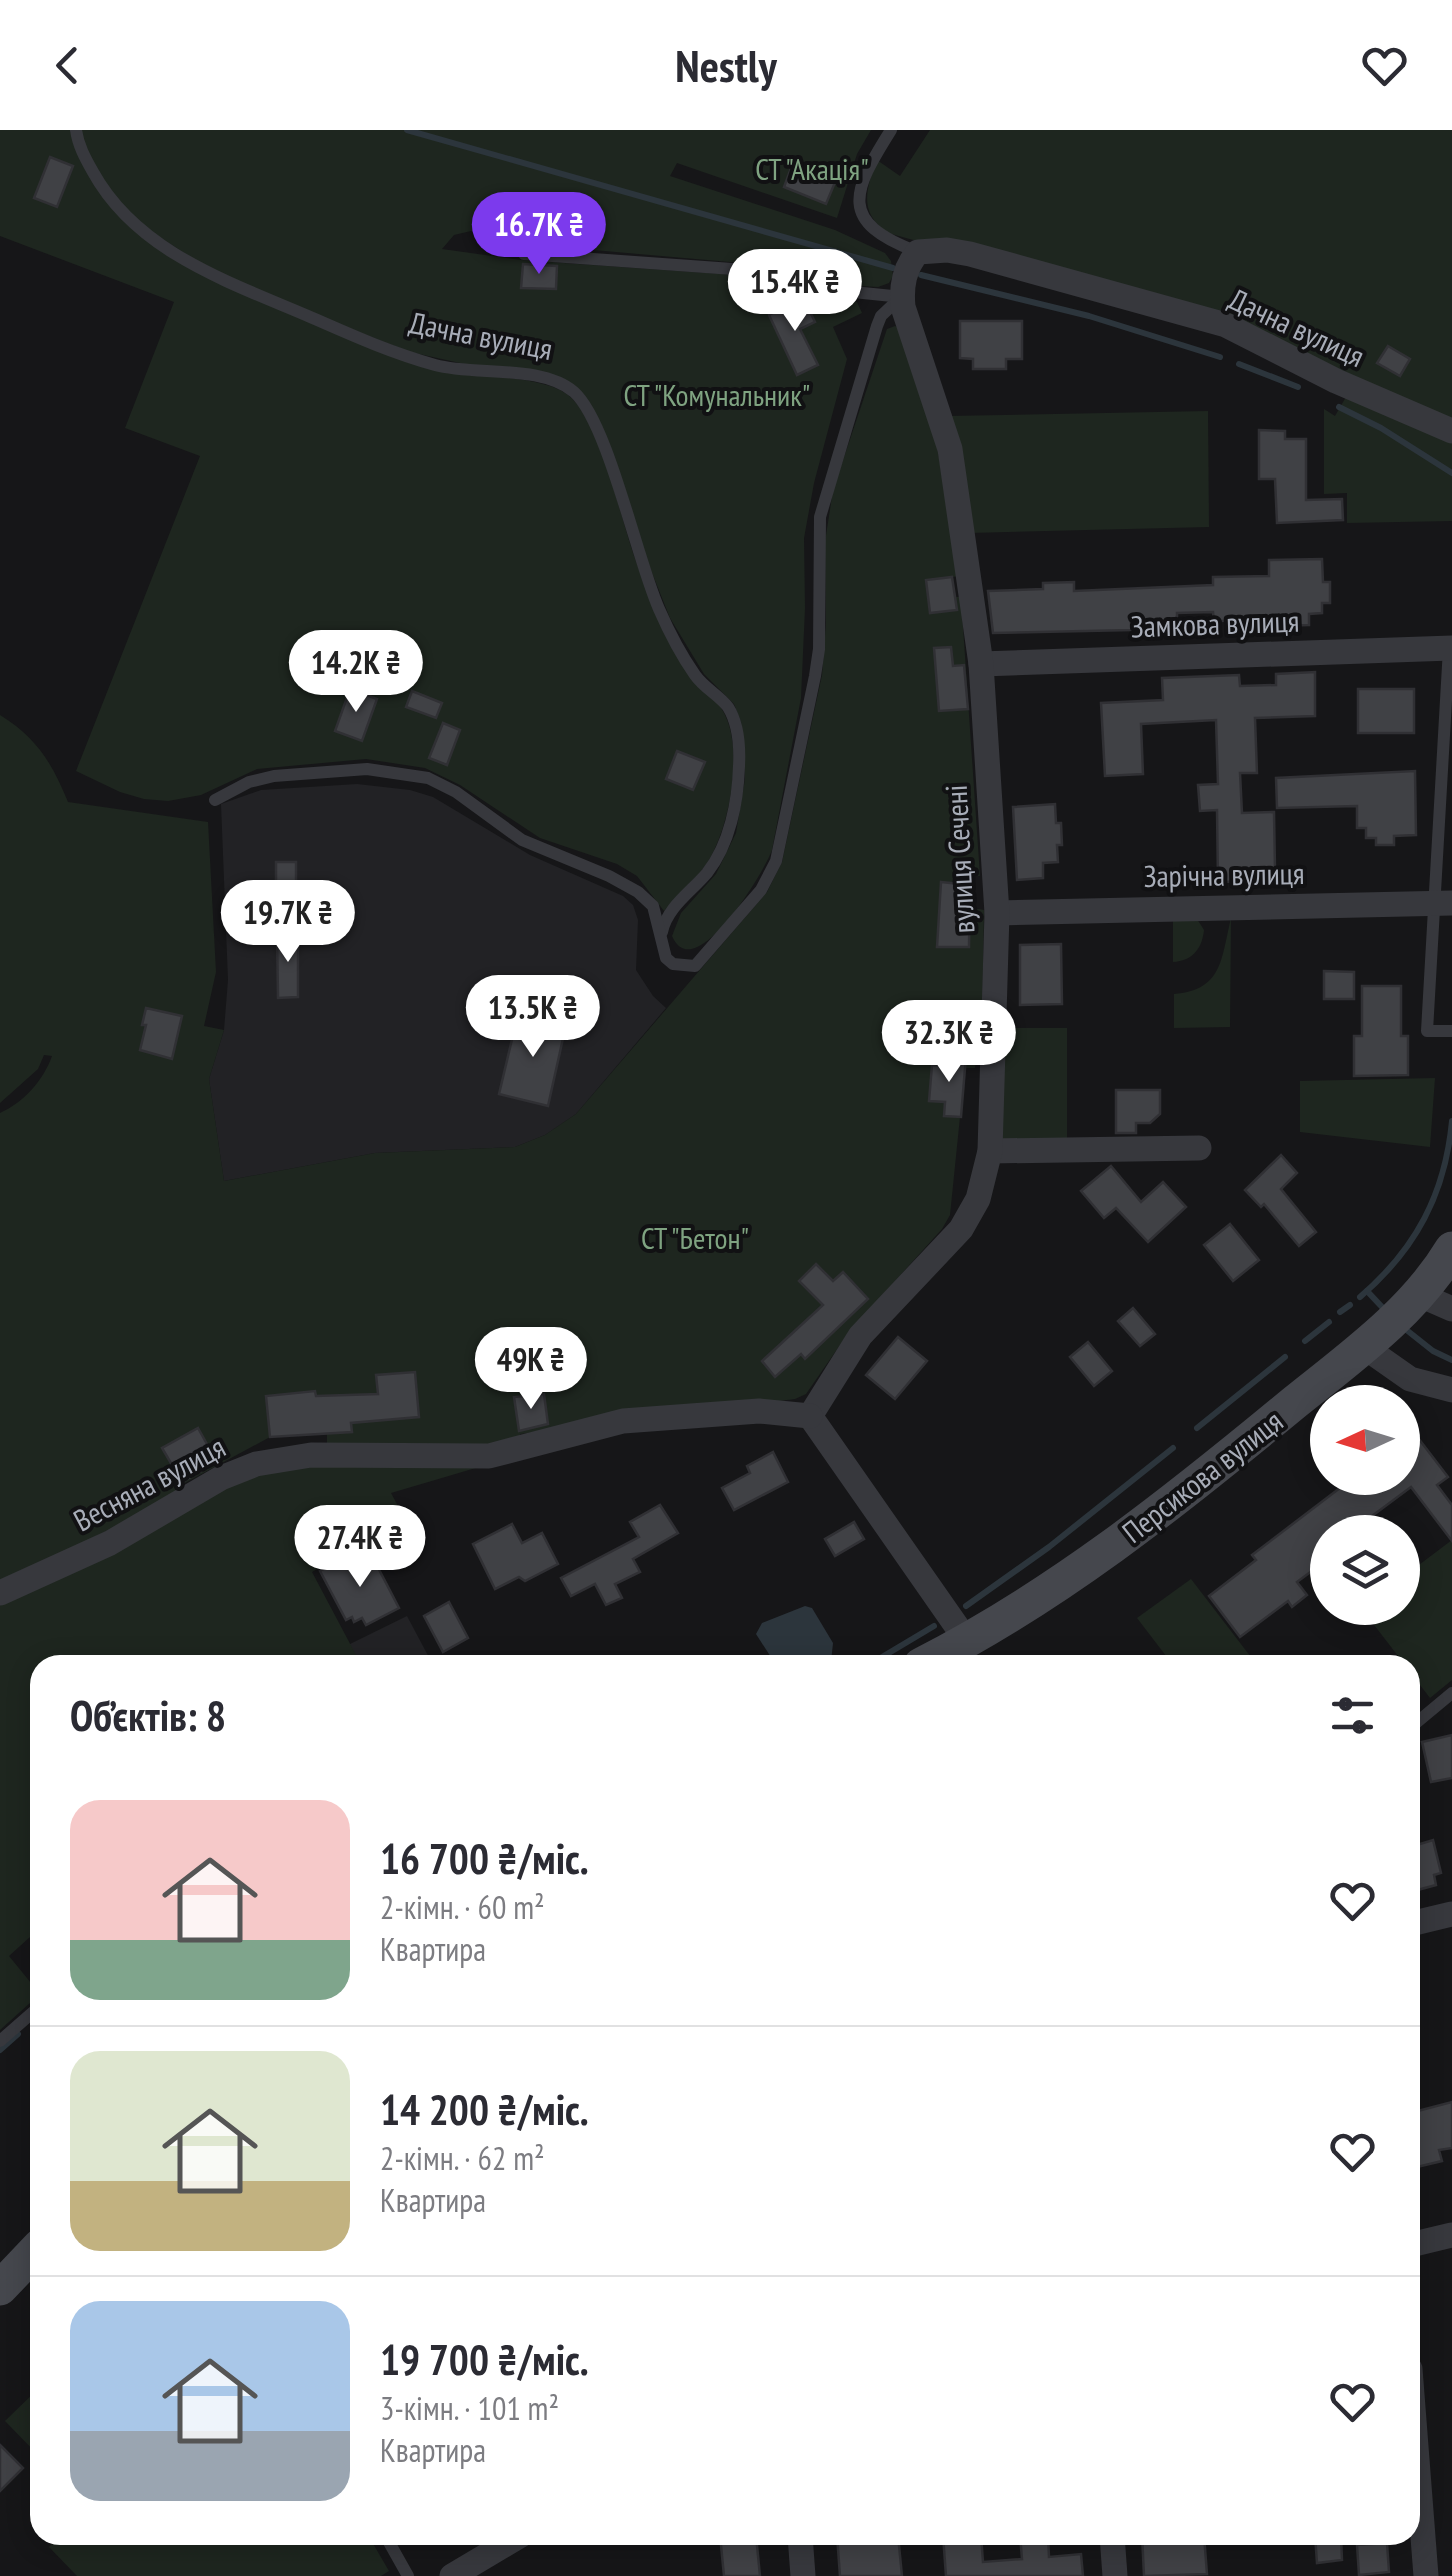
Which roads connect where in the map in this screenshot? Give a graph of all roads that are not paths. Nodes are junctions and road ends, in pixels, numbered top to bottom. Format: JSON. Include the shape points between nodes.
{"nodes":[{"id":1,"x":76,"y":130,"type":"edge"},
{"id":2,"x":890,"y":130,"type":"edge"},
{"id":3,"x":918,"y":252,"type":"junction"},
{"id":4,"x":524,"y":254,"type":"dead end"},
{"id":5,"x":902,"y":296,"type":"junction"},
{"id":6,"x":1452,"y":431,"type":"edge"},
{"id":7,"x":1450,"y":648,"type":"edge"},
{"id":8,"x":981,"y":664,"type":"junction"},
{"id":9,"x":216,"y":800,"type":"dead end"},
{"id":10,"x":1443,"y":904,"type":"edge"},
{"id":11,"x":997,"y":913,"type":"junction"},
{"id":12,"x":662,"y":949,"type":"junction"},
{"id":13,"x":1452,"y":1031,"type":"edge"},
{"id":14,"x":1200,"y":1148,"type":"dead end"},
{"id":15,"x":990,"y":1151,"type":"junction"},
{"id":16,"x":1452,"y":1249,"type":"edge"},
{"id":17,"x":1420,"y":1295,"type":"junction"},
{"id":18,"x":1452,"y":1309,"type":"edge"},
{"id":19,"x":1363,"y":1346,"type":"junction"},
{"id":20,"x":1452,"y":1390,"type":"edge"},
{"id":21,"x":810,"y":1416,"type":"junction"},
{"id":22,"x":0,"y":1593,"type":"edge"},
{"id":23,"x":968,"y":1642,"type":"junction"},
{"id":24,"x":941,"y":1655,"type":"edge"},
{"id":25,"x":1452,"y":1693,"type":"edge"},
{"id":26,"x":1420,"y":1720,"type":"edge"},
{"id":27,"x":1452,"y":1914,"type":"edge"},
{"id":28,"x":1420,"y":1922,"type":"edge"},
{"id":29,"x":30,"y":2015,"type":"edge"},
{"id":30,"x":0,"y":2041,"type":"edge"},
{"id":31,"x":1452,"y":2234,"type":"edge"},
{"id":32,"x":1420,"y":2242,"type":"edge"},
{"id":33,"x":30,"y":2256,"type":"edge"},
{"id":34,"x":0,"y":2288,"type":"edge"},
{"id":35,"x":1420,"y":2498,"type":"edge"},
{"id":36,"x":391,"y":2545,"type":"edge"},
{"id":37,"x":505,"y":2545,"type":"edge"},
{"id":38,"x":801,"y":2545,"type":"edge"},
{"id":39,"x":1113,"y":2545,"type":"edge"},
{"id":40,"x":459,"y":2574,"type":"edge"},
{"id":41,"x":408,"y":2576,"type":"edge"},
{"id":42,"x":803,"y":2576,"type":"edge"},
{"id":43,"x":1115,"y":2576,"type":"edge"},
{"id":44,"x":1426,"y":2576,"type":"edge"}],
"edges":[{"from":1,"to":12,"type":"lane","name":"Дачна вулиця","via":[[116,205],[209,274],[387,349],[461,370],[540,377],[560,383],[583,403],[658,608],[697,678],[727,706],[738,740],[728,832],[709,871],[670,912]]},
{"from":2,"to":3,"type":"lane","name":"Дачна вулиця","via":[[861,184],[860,206],[884,240]]},
{"from":3,"to":5,"type":"street"},
{"from":3,"to":6,"type":"street","name":"Дачна вулиця","via":[[970,254],[1226,325]]},
{"from":4,"to":5,"type":"lane","via":[[773,272],[834,290]]},
{"from":5,"to":8,"type":"street","name":"вулиця Сечені","via":[[950,449]]},
{"from":5,"to":12,"type":"lane","via":[[877,326],[820,518],[816,676],[776,861],[761,890],[695,966],[672,964]]},
{"from":7,"to":8,"type":"street","name":"Замкова вулиця"},
{"from":7,"to":10,"type":"lane"},
{"from":8,"to":11,"type":"street","name":"вулиця Сечені"},
{"from":9,"to":12,"type":"lane","via":[[274,776],[366,769],[428,778],[536,848],[638,892],[653,906]]},
{"from":10,"to":11,"type":"street","name":"Зарічна вулиця"},
{"from":10,"to":13,"type":"lane","via":[[1427,1031]]},
{"from":11,"to":15,"type":"street","name":"вулиця Сечені"},
{"from":14,"to":15,"type":"street"},
{"from":15,"to":21,"type":"street","name":"вулиця Сечені","via":[[978,1199],[961,1228],[860,1336]]},
{"from":16,"to":17,"type":"main road","name":"Персикова вулиця"},
{"from":17,"to":18,"type":"street"},
{"from":17,"to":19,"type":"main road","name":"Персикова вулиця"},
{"from":19,"to":20,"type":"street","via":[[1410,1379]]},
{"from":19,"to":23,"type":"main road","name":"Персикова вулиця","via":[[1159,1513]]},
{"from":21,"to":22,"type":"street","name":"Весняна вулиця","via":[[759,1411],[623,1421],[465,1458],[280,1458],[221,1478],[110,1542]]},
{"from":21,"to":23,"type":"street"},
{"from":23,"to":24,"type":"main road","name":"Персикова вулиця"},
{"from":25,"to":26,"type":"lane"},
{"from":27,"to":28,"type":"street"},
{"from":29,"to":30,"type":"lane"},
{"from":31,"to":32,"type":"street"},
{"from":33,"to":34,"type":"main road"},
{"from":35,"to":44,"type":"street"},
{"from":36,"to":41,"type":"lane"},
{"from":37,"to":40,"type":"street"},
{"from":38,"to":42,"type":"street"},
{"from":39,"to":43,"type":"street"}]}
